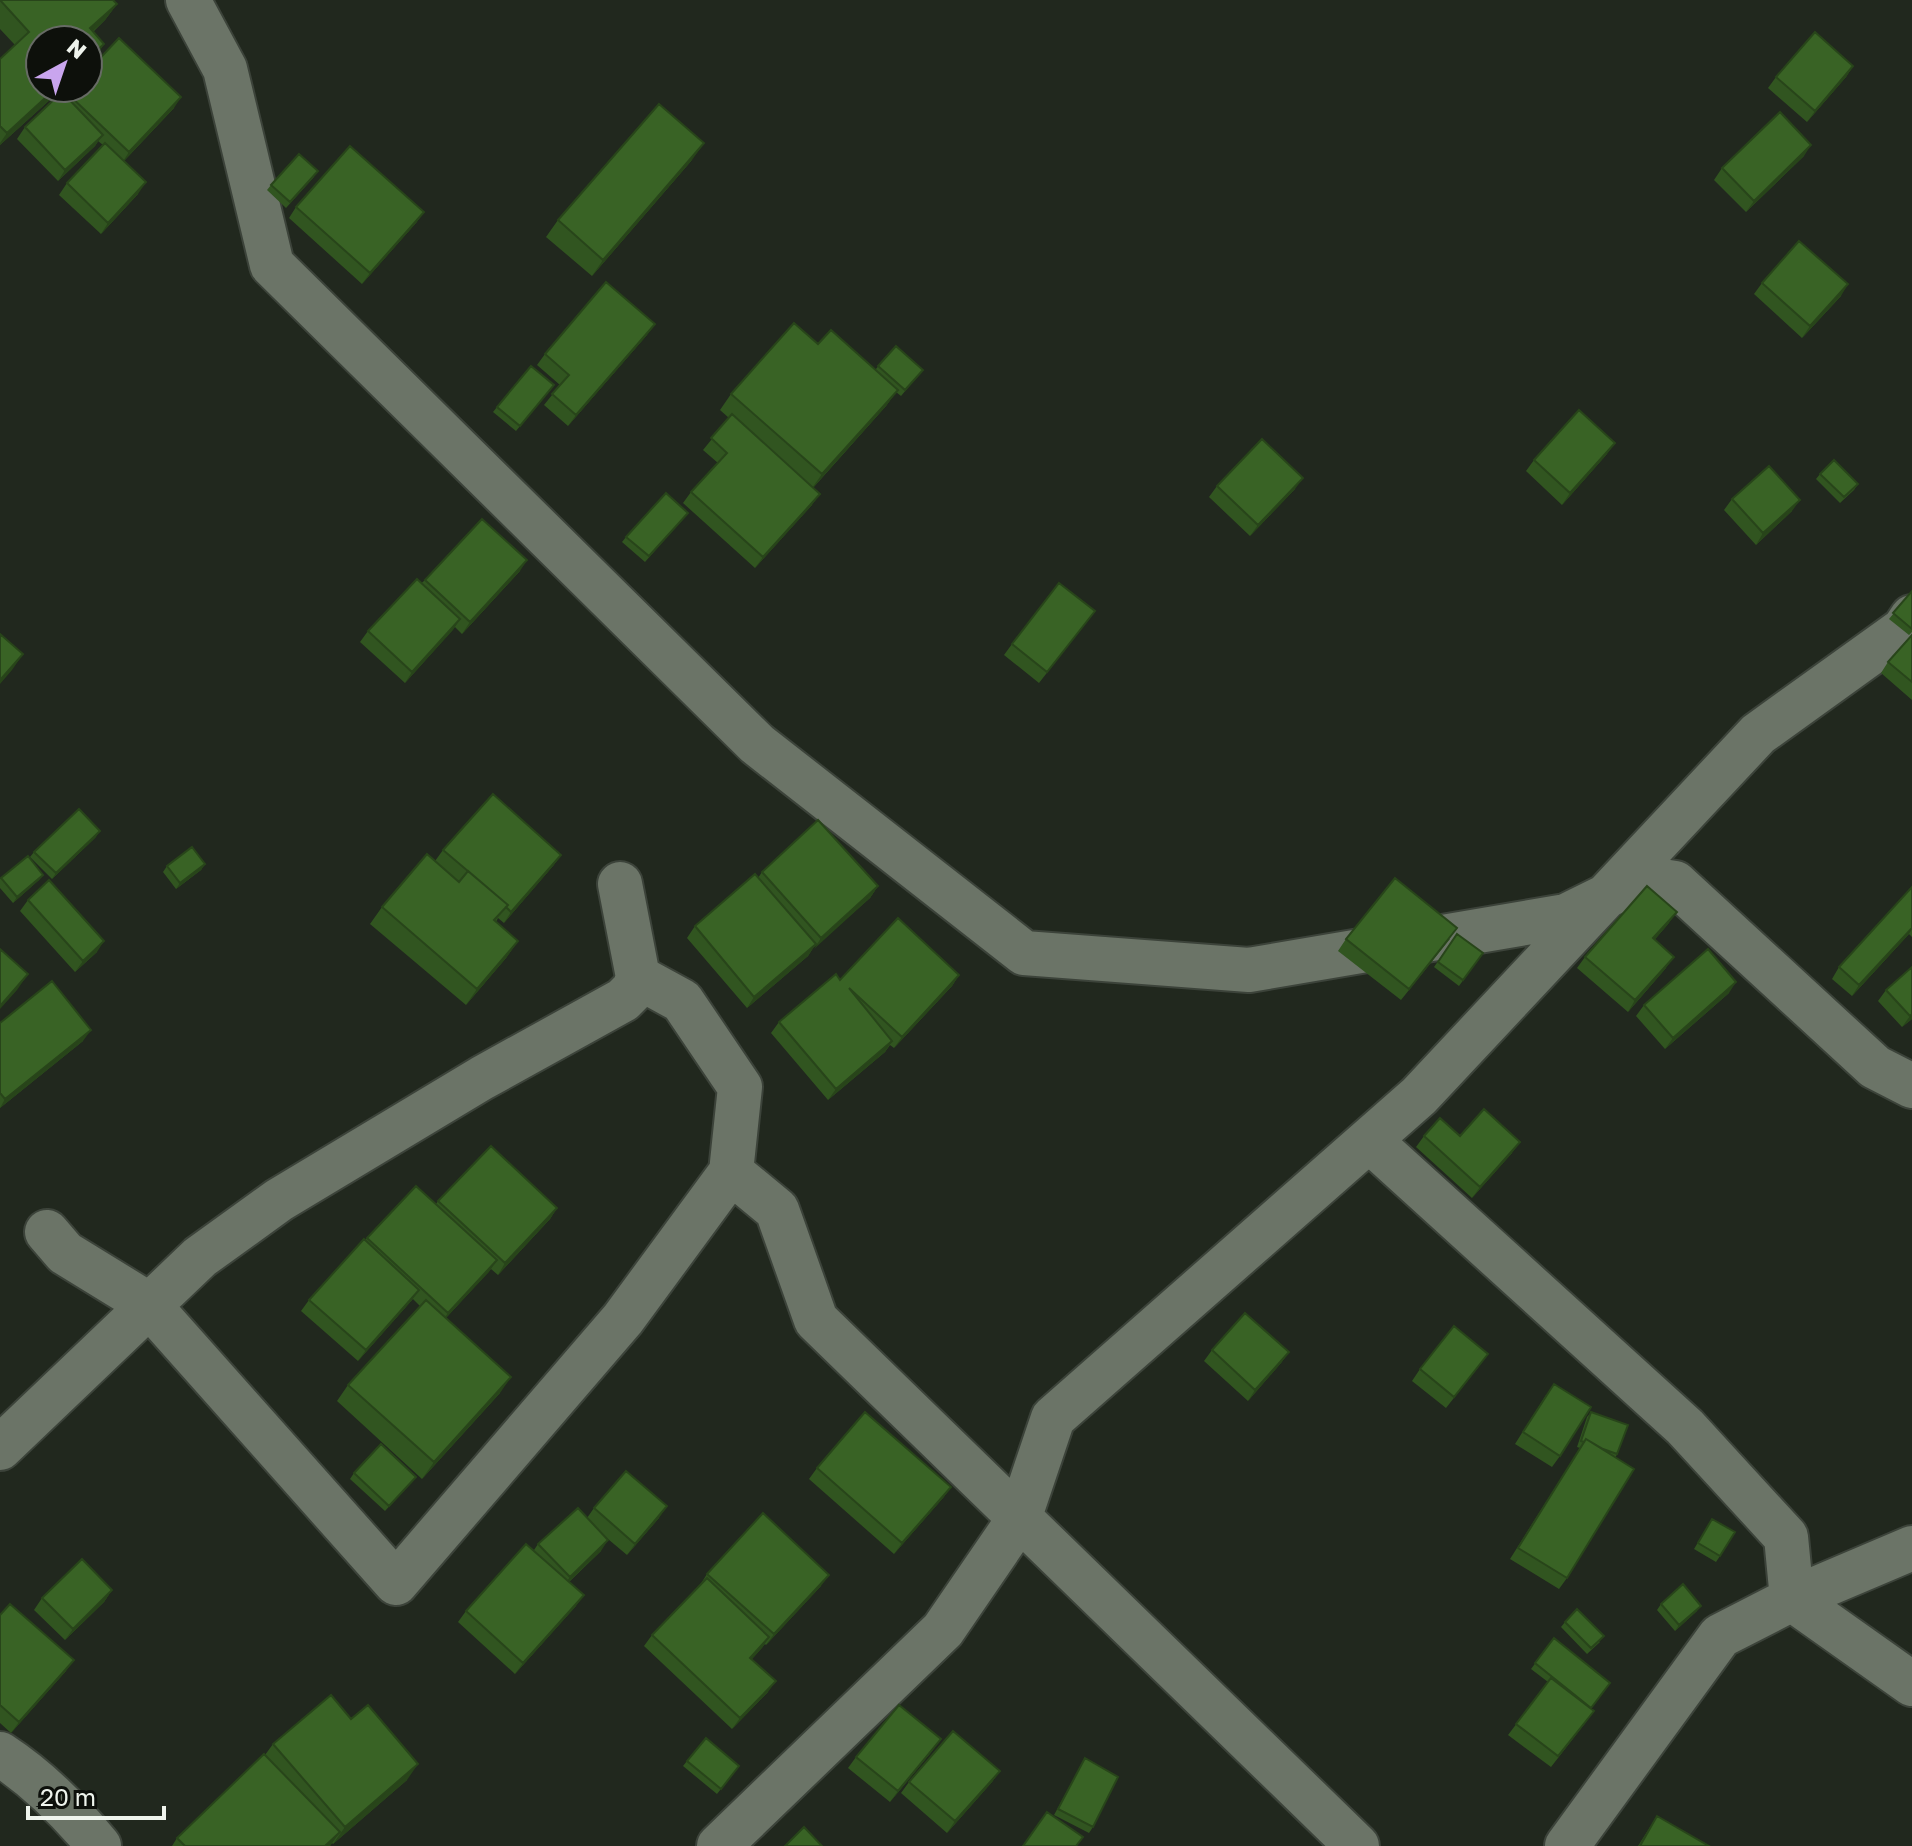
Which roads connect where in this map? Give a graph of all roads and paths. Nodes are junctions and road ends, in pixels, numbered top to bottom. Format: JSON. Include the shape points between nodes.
{"nodes":[{"id":1,"x":188,"y":0,"type":"edge"},
{"id":2,"x":1912,"y":617,"type":"edge"},
{"id":3,"x":620,"y":884,"type":"dead end"},
{"id":4,"x":1606,"y":897,"type":"junction"},
{"id":5,"x":638,"y":977,"type":"junction"},
{"id":6,"x":1912,"y":1086,"type":"edge"},
{"id":7,"x":1369,"y":1140,"type":"junction"},
{"id":8,"x":731,"y":1172,"type":"junction"},
{"id":9,"x":47,"y":1232,"type":"dead end"},
{"id":10,"x":148,"y":1304,"type":"junction"},
{"id":11,"x":0,"y":1448,"type":"edge"},
{"id":12,"x":1019,"y":1519,"type":"junction"},
{"id":13,"x":1912,"y":1548,"type":"edge"},
{"id":14,"x":1792,"y":1599,"type":"junction"},
{"id":15,"x":1912,"y":1684,"type":"edge"},
{"id":16,"x":0,"y":1754,"type":"edge"},
{"id":17,"x":99,"y":1846,"type":"edge"},
{"id":18,"x":719,"y":1846,"type":"edge"},
{"id":19,"x":1357,"y":1846,"type":"edge"},
{"id":20,"x":1567,"y":1846,"type":"edge"}],
"edges":[{"from":1,"to":4,"type":"street","via":[[225,69],[272,265],[757,744],[1024,953],[1249,970],[1566,916]]},
{"from":2,"to":4,"type":"street","via":[[1904,629],[1758,734]]},
{"from":3,"to":5,"type":"street"},
{"from":4,"to":6,"type":"street","via":[[1643,878],[1675,883],[1875,1067]]},
{"from":4,"to":7,"type":"street","via":[[1419,1096]]},
{"from":5,"to":8,"type":"street","via":[[682,1001],[740,1087]]},
{"from":5,"to":10,"type":"street","via":[[623,1000],[279,1200],[200,1257]]},
{"from":7,"to":12,"type":"street","via":[[1053,1418]]},
{"from":7,"to":14,"type":"street","via":[[1685,1427],[1786,1537]]},
{"from":8,"to":10,"type":"street","via":[[623,1319],[396,1583]]},
{"from":8,"to":12,"type":"street","via":[[777,1210],[816,1320]]},
{"from":9,"to":10,"type":"street","via":[[65,1253]]},
{"from":10,"to":11,"type":"street"},
{"from":12,"to":18,"type":"street","via":[[943,1630]]},
{"from":12,"to":19,"type":"street"},
{"from":13,"to":14,"type":"street"},
{"from":14,"to":15,"type":"street"},
{"from":14,"to":20,"type":"street","via":[[1720,1636]]},
{"from":16,"to":17,"type":"street"}]}
